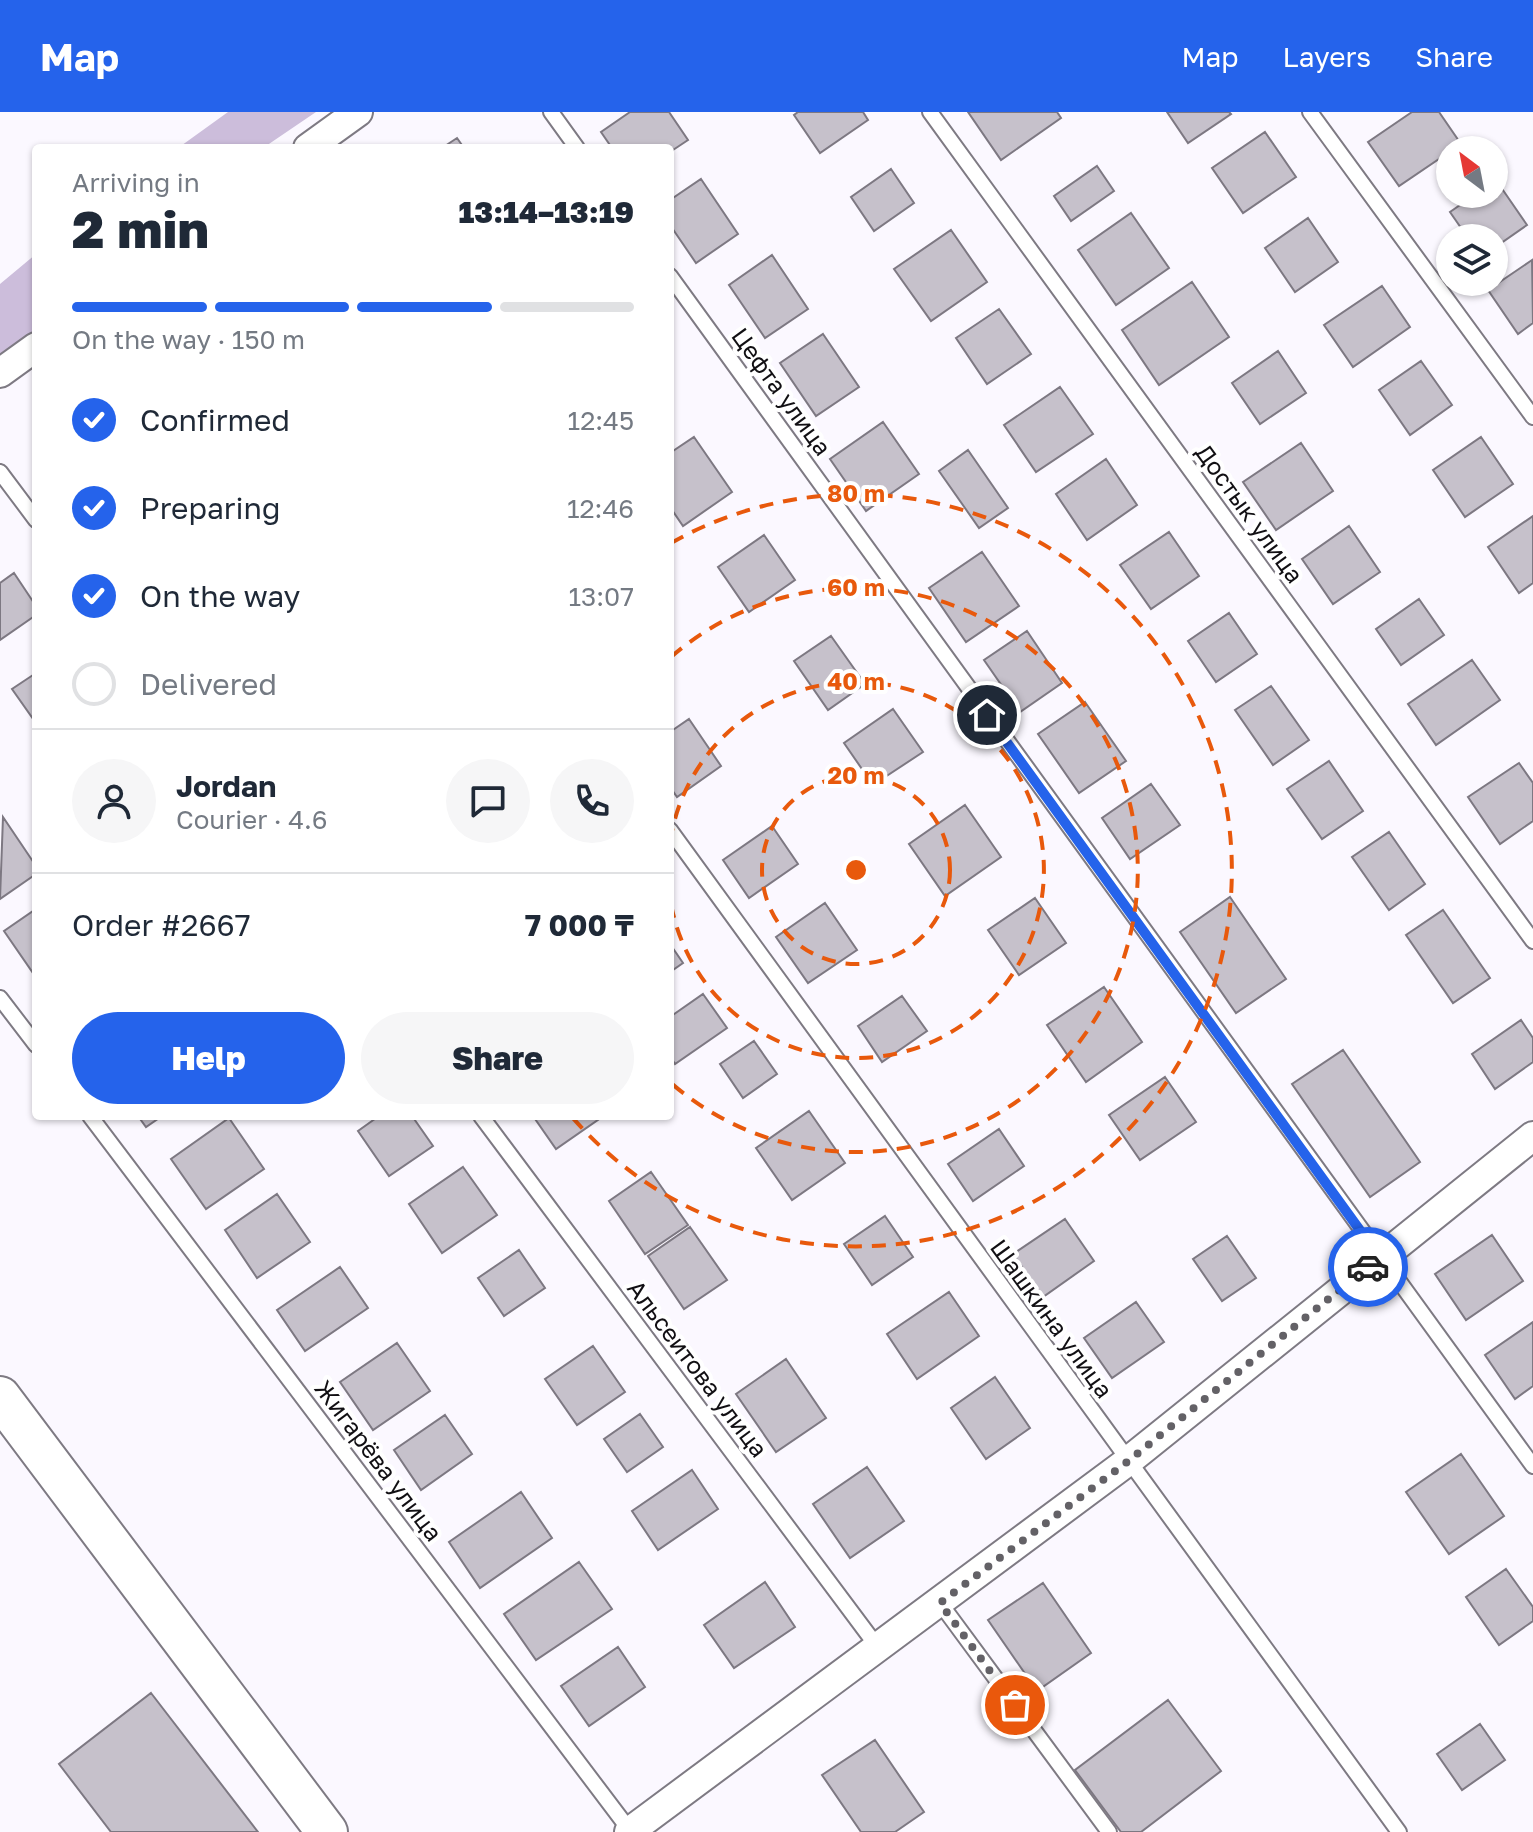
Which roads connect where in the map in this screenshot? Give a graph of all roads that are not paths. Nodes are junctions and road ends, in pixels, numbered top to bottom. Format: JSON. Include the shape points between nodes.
{"nodes":[{"id":1,"x":358,"y":112,"type":"edge"},
{"id":2,"x":551,"y":112,"type":"edge"},
{"id":3,"x":930,"y":112,"type":"edge"},
{"id":4,"x":1310,"y":112,"type":"edge"},
{"id":5,"x":314,"y":144,"type":"edge"},
{"id":6,"x":574,"y":144,"type":"edge"},
{"id":7,"x":674,"y":282,"type":"edge"},
{"id":8,"x":32,"y":350,"type":"edge"},
{"id":9,"x":0,"y":373,"type":"edge"},
{"id":10,"x":1533,"y":417,"type":"edge"},
{"id":11,"x":0,"y":472,"type":"edge"},
{"id":12,"x":32,"y":515,"type":"edge"},
{"id":13,"x":674,"y":836,"type":"edge"},
{"id":14,"x":1533,"y":941,"type":"edge"},
{"id":15,"x":0,"y":998,"type":"edge"},
{"id":16,"x":32,"y":1040,"type":"edge"},
{"id":17,"x":93,"y":1120,"type":"edge"},
{"id":18,"x":484,"y":1120,"type":"edge"},
{"id":19,"x":1533,"y":1136,"type":"edge"},
{"id":20,"x":1380,"y":1258,"type":"junction"},
{"id":21,"x":0,"y":1397,"type":"edge"},
{"id":22,"x":1127,"y":1462,"type":"junction"},
{"id":23,"x":1533,"y":1466,"type":"edge"},
{"id":24,"x":940,"y":1603,"type":"junction"},
{"id":25,"x":879,"y":1649,"type":"junction"},
{"id":26,"x":327,"y":1832,"type":"edge"},
{"id":27,"x":630,"y":1832,"type":"edge"},
{"id":28,"x":1109,"y":1832,"type":"edge"},
{"id":29,"x":1399,"y":1832,"type":"edge"}],
"edges":[{"from":1,"to":5,"type":"street"},
{"from":2,"to":6,"type":"lane"},
{"from":3,"to":14,"type":"lane","name":"Достык улица"},
{"from":4,"to":10,"type":"lane"},
{"from":7,"to":20,"type":"lane","name":"Цефта улица"},
{"from":8,"to":9,"type":"street"},
{"from":11,"to":12,"type":"lane"},
{"from":13,"to":22,"type":"lane","name":"Шашкина улица"},
{"from":15,"to":16,"type":"lane"},
{"from":17,"to":27,"type":"lane","name":"Жигарёва улица"},
{"from":18,"to":25,"type":"lane","name":"Альсеитова улица"},
{"from":19,"to":20,"type":"street"},
{"from":20,"to":22,"type":"street"},
{"from":20,"to":23,"type":"lane","name":"Цефта улица"},
{"from":21,"to":26,"type":"street"},
{"from":22,"to":24,"type":"street"},
{"from":22,"to":29,"type":"lane","name":"Шашкина улица"},
{"from":24,"to":25,"type":"street"},
{"from":24,"to":28,"type":"lane"},
{"from":25,"to":27,"type":"street"}]}
